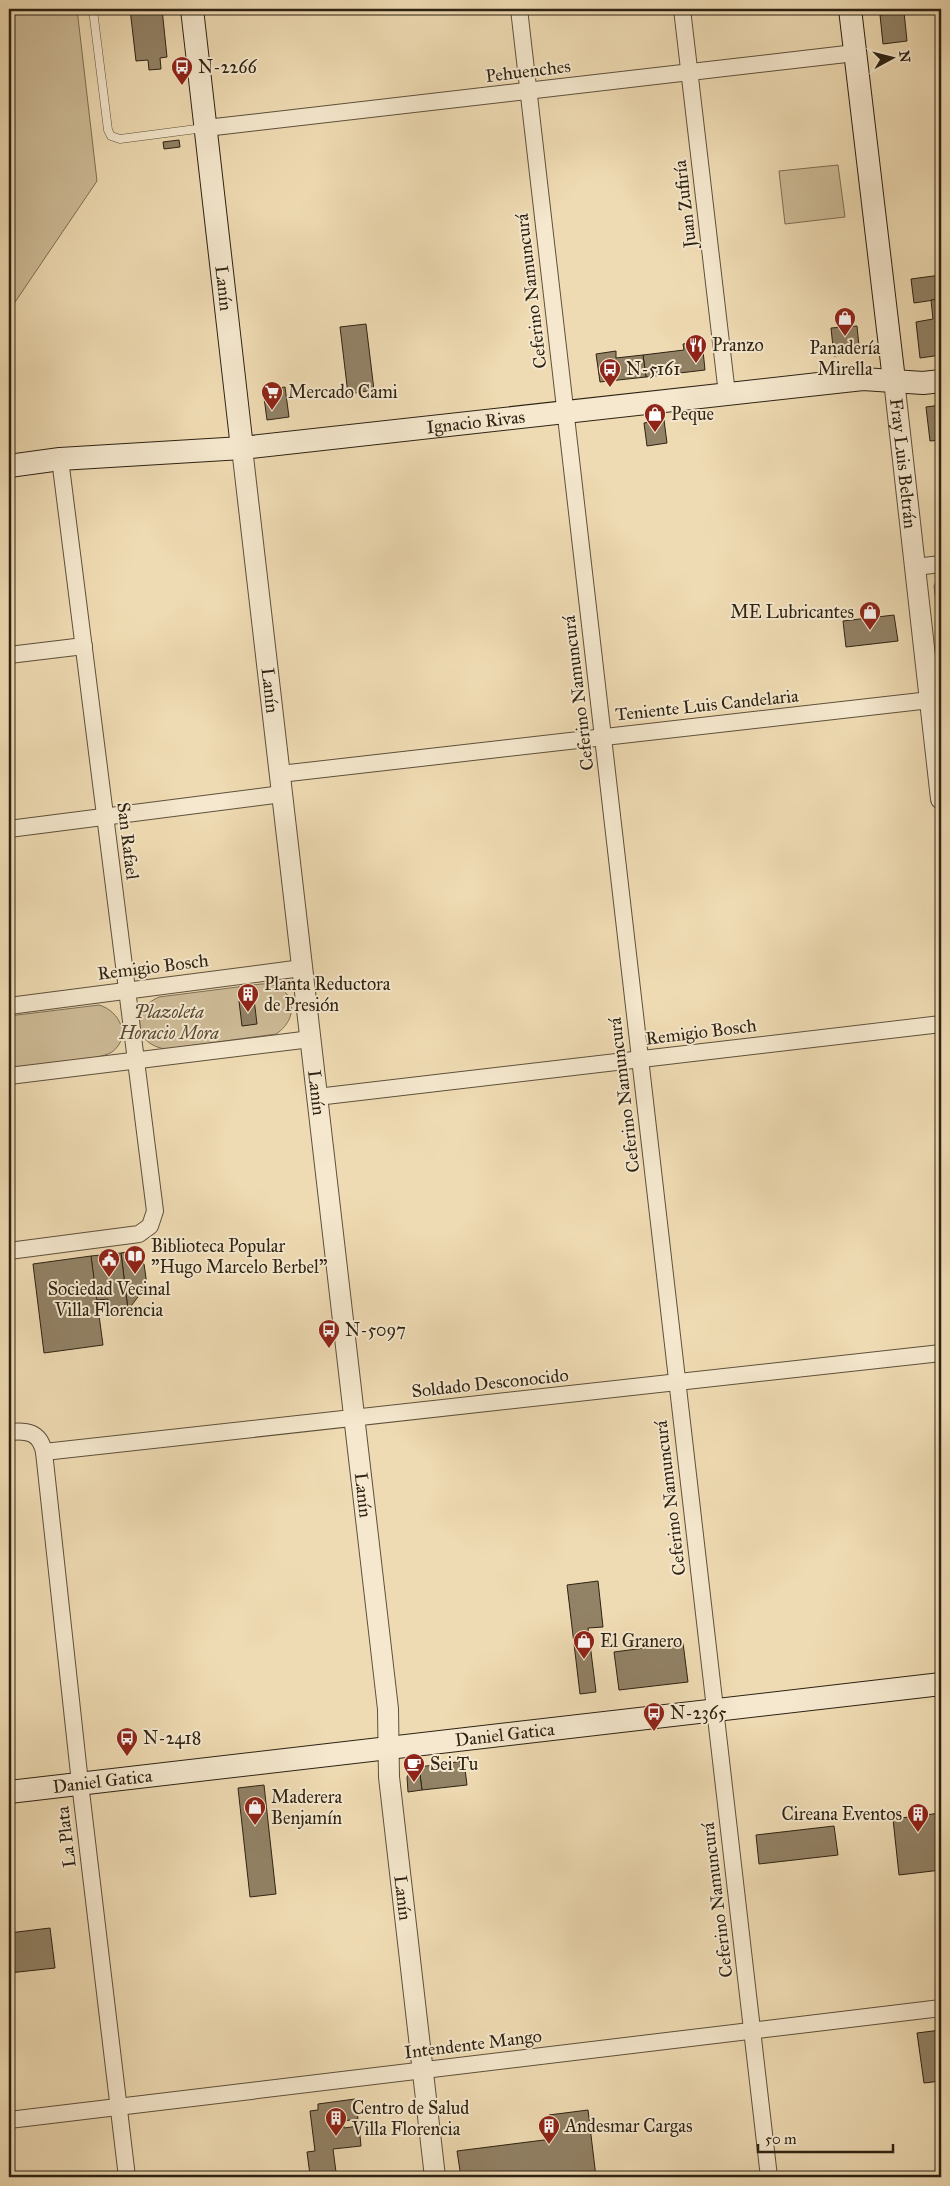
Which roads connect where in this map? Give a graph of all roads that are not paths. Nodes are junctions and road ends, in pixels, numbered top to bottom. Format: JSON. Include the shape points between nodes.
{"nodes":[{"id":1,"x":192,"y":9,"type":"edge"},
{"id":2,"x":519,"y":9,"type":"edge"},
{"id":3,"x":682,"y":9,"type":"edge"},
{"id":4,"x":850,"y":9,"type":"edge"},
{"id":5,"x":93,"y":10,"type":"edge"},
{"id":6,"x":855,"y":53,"type":"junction"},
{"id":7,"x":690,"y":72,"type":"junction"},
{"id":8,"x":528,"y":91,"type":"junction"},
{"id":9,"x":206,"y":128,"type":"junction"},
{"id":10,"x":894,"y":380,"type":"junction"},
{"id":11,"x":941,"y":381,"type":"edge"},
{"id":12,"x":727,"y":394,"type":"junction"},
{"id":13,"x":565,"y":412,"type":"junction"},
{"id":14,"x":242,"y":448,"type":"junction"},
{"id":15,"x":60,"y":459,"type":"junction"},
{"id":16,"x":9,"y":466,"type":"edge"},
{"id":17,"x":941,"y":564,"type":"edge"},
{"id":18,"x":915,"y":567,"type":"junction"},
{"id":19,"x":84,"y":646,"type":"junction"},
{"id":20,"x":9,"y":655,"type":"edge"},
{"id":21,"x":930,"y":700,"type":"junction"},
{"id":22,"x":603,"y":737,"type":"junction"},
{"id":23,"x":938,"y":741,"type":"edge"},
{"id":24,"x":280,"y":774,"type":"junction"},
{"id":25,"x":282,"y":794,"type":"junction"},
{"id":26,"x":941,"y":799,"type":"edge"},
{"id":27,"x":105,"y":817,"type":"junction"},
{"id":28,"x":9,"y":829,"type":"edge"},
{"id":29,"x":302,"y":968,"type":"junction"},
{"id":30,"x":127,"y":990,"type":"junction"},
{"id":31,"x":9,"y":1006,"type":"edge"},
{"id":32,"x":941,"y":1024,"type":"edge"},
{"id":33,"x":310,"y":1039,"type":"junction"},
{"id":34,"x":640,"y":1059,"type":"junction"},
{"id":35,"x":136,"y":1060,"type":"junction"},
{"id":36,"x":9,"y":1076,"type":"edge"},
{"id":37,"x":317,"y":1097,"type":"junction"},
{"id":38,"x":9,"y":1251,"type":"edge"},
{"id":39,"x":941,"y":1353,"type":"edge"},
{"id":40,"x":677,"y":1382,"type":"junction"},
{"id":41,"x":354,"y":1418,"type":"junction"},
{"id":42,"x":9,"y":1432,"type":"edge"},
{"id":43,"x":44,"y":1452,"type":"junction"},
{"id":44,"x":941,"y":1684,"type":"edge"},
{"id":45,"x":715,"y":1710,"type":"junction"},
{"id":46,"x":388,"y":1748,"type":"junction"},
{"id":47,"x":80,"y":1783,"type":"junction"},
{"id":48,"x":9,"y":1792,"type":"edge"},
{"id":49,"x":941,"y":2008,"type":"edge"},
{"id":50,"x":752,"y":2030,"type":"junction"},
{"id":51,"x":422,"y":2070,"type":"junction"},
{"id":52,"x":118,"y":2107,"type":"junction"},
{"id":53,"x":9,"y":2120,"type":"edge"},
{"id":54,"x":127,"y":2177,"type":"edge"},
{"id":55,"x":435,"y":2177,"type":"edge"},
{"id":56,"x":769,"y":2177,"type":"edge"}],
"edges":[{"from":1,"to":9,"type":"main road","name":"Lanín"},
{"from":2,"to":8,"type":"street","name":"Ceferino Namuncurá"},
{"from":3,"to":7,"type":"street","name":"Juan Zufiría"},
{"from":4,"to":6,"type":"main road","name":"Fray Luis Beltrán"},
{"from":5,"to":9,"type":"lane","via":[[111,136],[120,138]]},
{"from":6,"to":7,"type":"street","name":"Pehuenches"},
{"from":6,"to":10,"type":"main road","name":"Fray Luis Beltrán"},
{"from":7,"to":8,"type":"street","name":"Pehuenches"},
{"from":7,"to":12,"type":"street","name":"Juan Zufiría"},
{"from":8,"to":9,"type":"street","name":"Pehuenches"},
{"from":8,"to":13,"type":"street","name":"Ceferino Namuncurá"},
{"from":9,"to":14,"type":"main road","name":"Lanín"},
{"from":10,"to":11,"type":"main road","name":"Ignacio Rivas"},
{"from":10,"to":12,"type":"main road","name":"Ignacio Rivas","via":[[863,379]]},
{"from":10,"to":18,"type":"street","name":"Fray Luis Beltrán"},
{"from":12,"to":13,"type":"main road","name":"Ignacio Rivas"},
{"from":13,"to":14,"type":"main road","name":"Ignacio Rivas"},
{"from":13,"to":22,"type":"street","name":"Ceferino Namuncurá"},
{"from":14,"to":15,"type":"main road","name":"Ignacio Rivas"},
{"from":14,"to":24,"type":"street","name":"Lanín"},
{"from":15,"to":16,"type":"main road","name":"Ignacio Rivas"},
{"from":15,"to":19,"type":"street","name":"San Rafael"},
{"from":17,"to":18,"type":"street"},
{"from":18,"to":21,"type":"street","name":"Fray Luis Beltrán"},
{"from":19,"to":20,"type":"street"},
{"from":19,"to":27,"type":"street","name":"San Rafael"},
{"from":21,"to":22,"type":"street","name":"Teniente Luis Candelaria"},
{"from":21,"to":23,"type":"street","name":"Fray Luis Beltrán"},
{"from":22,"to":24,"type":"street","name":"Teniente Luis Candelaria"},
{"from":22,"to":34,"type":"street","name":"Ceferino Namuncurá"},
{"from":23,"to":26,"type":"street","name":"Fray Luis Beltrán"},
{"from":24,"to":25,"type":"street","name":"Lanín"},
{"from":25,"to":27,"type":"street"},
{"from":25,"to":29,"type":"street","name":"Lanín"},
{"from":27,"to":28,"type":"street"},
{"from":27,"to":30,"type":"street","name":"San Rafael"},
{"from":29,"to":30,"type":"street","name":"Remigio Bosch"},
{"from":29,"to":33,"type":"street","name":"Lanín"},
{"from":30,"to":31,"type":"street","name":"Remigio Bosch"},
{"from":30,"to":35,"type":"street","name":"San Rafael"},
{"from":32,"to":34,"type":"street","name":"Remigio Bosch"},
{"from":33,"to":35,"type":"street"},
{"from":33,"to":37,"type":"street","name":"Lanín"},
{"from":34,"to":37,"type":"street","name":"Remigio Bosch"},
{"from":34,"to":40,"type":"street","name":"Ceferino Namuncurá"},
{"from":35,"to":36,"type":"street"},
{"from":35,"to":38,"type":"street","name":"San Rafael","via":[[154,1204],[150,1226],[132,1236]]},
{"from":37,"to":41,"type":"street","name":"Lanín"},
{"from":39,"to":40,"type":"street","name":"Soldado Desconocido"},
{"from":40,"to":41,"type":"street","name":"Soldado Desconocido"},
{"from":40,"to":45,"type":"street","name":"Ceferino Namuncurá"},
{"from":41,"to":43,"type":"street","name":"Soldado Desconocido"},
{"from":41,"to":46,"type":"street","name":"Lanín","via":[[388,1709]]},
{"from":42,"to":43,"type":"street","name":"La Plata","via":[[24,1431],[35,1435]]},
{"from":43,"to":47,"type":"street","name":"La Plata"},
{"from":44,"to":45,"type":"main road","name":"Daniel Gatica"},
{"from":45,"to":46,"type":"main road","name":"Daniel Gatica"},
{"from":45,"to":50,"type":"street","name":"Ceferino Namuncurá"},
{"from":46,"to":47,"type":"main road","name":"Daniel Gatica"},
{"from":46,"to":51,"type":"street","name":"Lanín"},
{"from":47,"to":48,"type":"main road","name":"Daniel Gatica"},
{"from":47,"to":52,"type":"street","name":"La Plata"},
{"from":49,"to":50,"type":"street","name":"Intendente Mango"},
{"from":50,"to":51,"type":"street","name":"Intendente Mango"},
{"from":50,"to":56,"type":"street","name":"Ceferino Namuncurá"},
{"from":51,"to":52,"type":"street","name":"Intendente Mango"},
{"from":51,"to":55,"type":"street","name":"Lanín"},
{"from":52,"to":53,"type":"street","name":"Intendente Mango"},
{"from":52,"to":54,"type":"street","name":"La Plata"}]}
